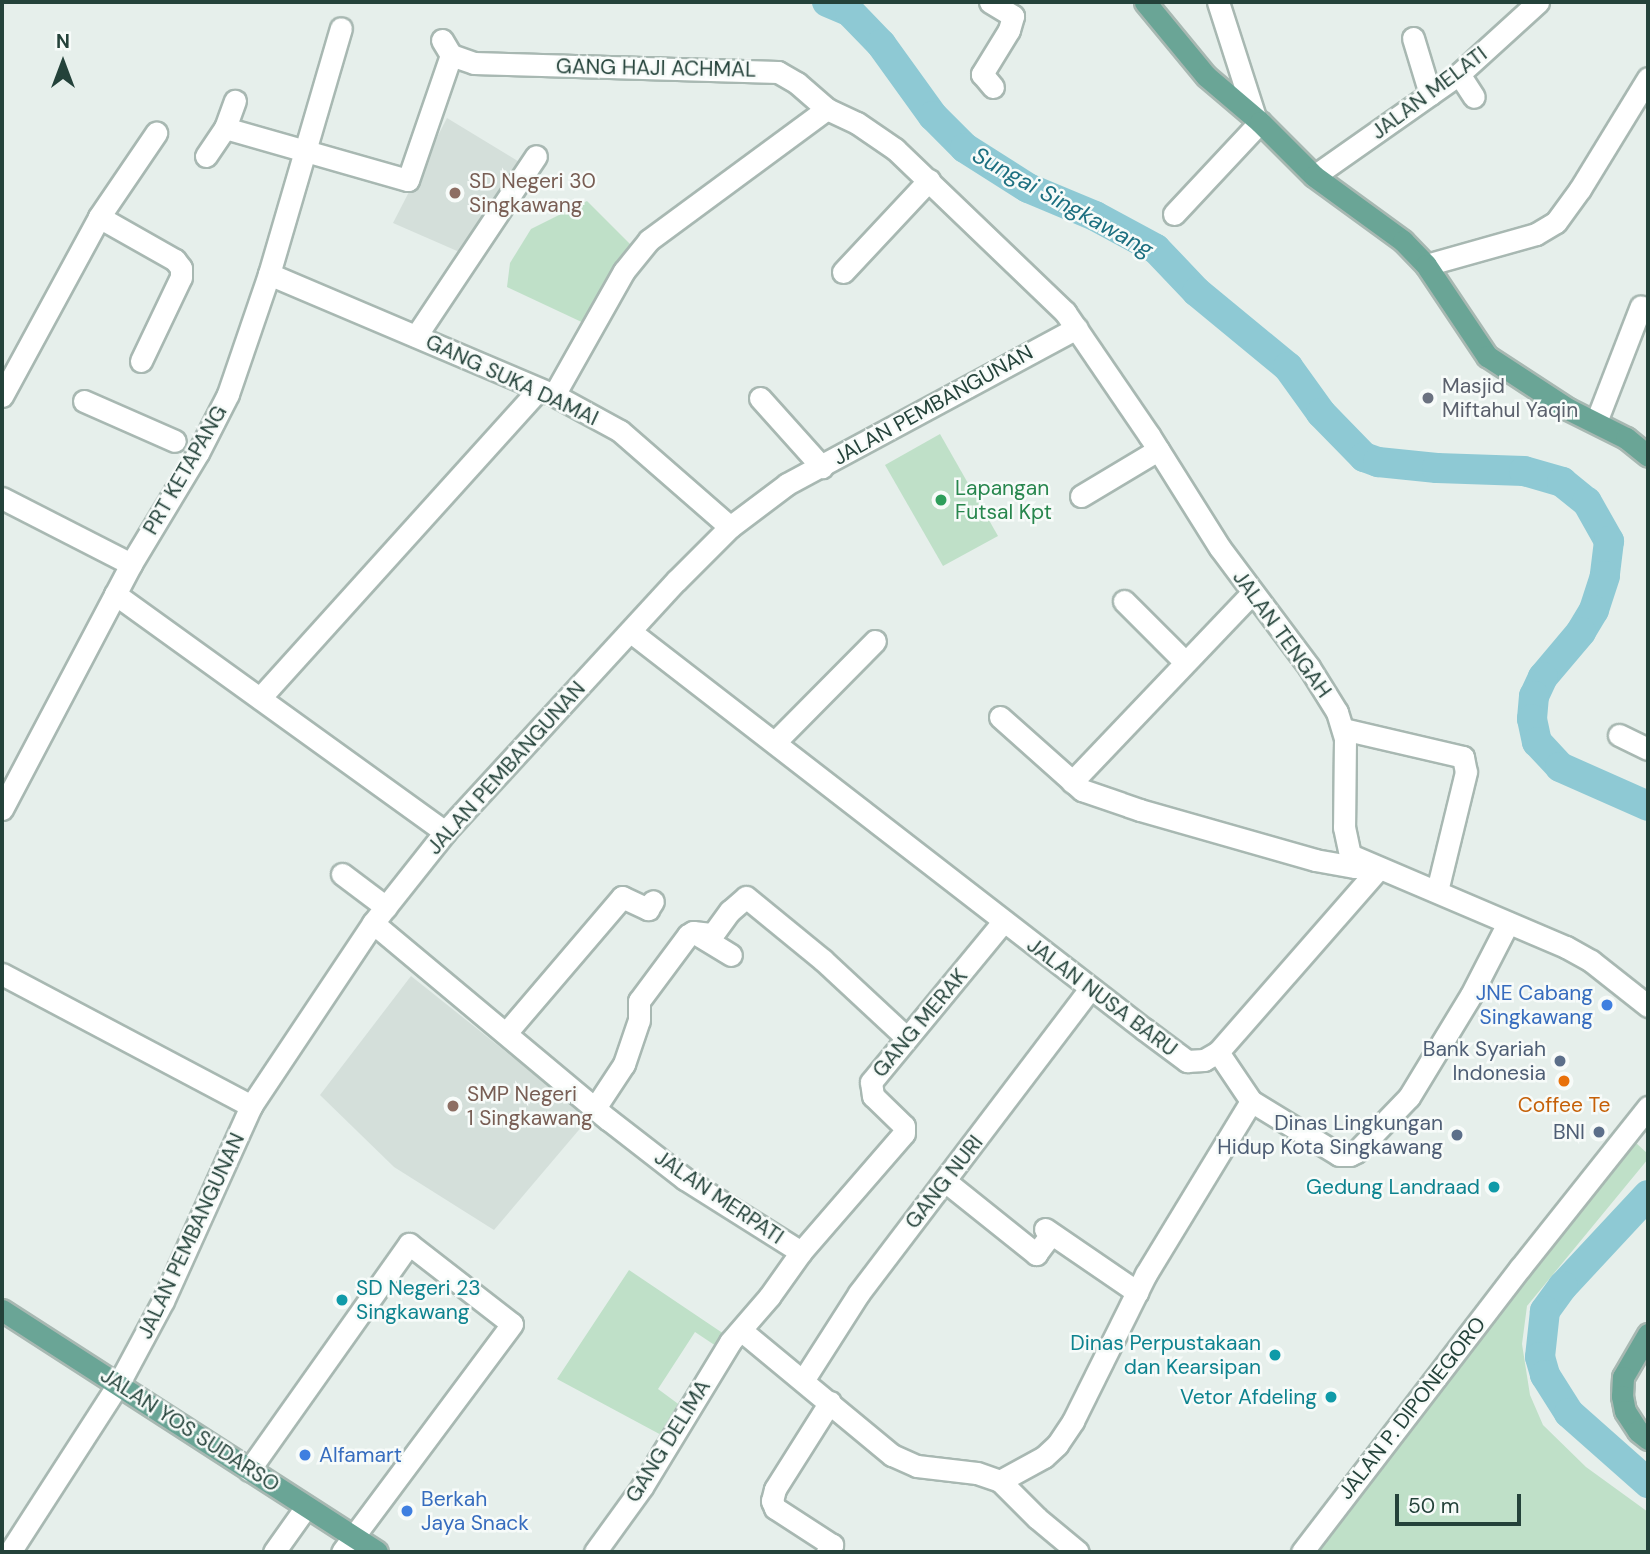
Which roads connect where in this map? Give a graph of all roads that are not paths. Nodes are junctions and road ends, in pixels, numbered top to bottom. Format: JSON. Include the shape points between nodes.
{"nodes":[{"id":1,"x":990,"y":2,"type":"edge"},
{"id":2,"x":1145,"y":2,"type":"edge"},
{"id":3,"x":1218,"y":2,"type":"edge"},
{"id":4,"x":1538,"y":2,"type":"edge"},
{"id":5,"x":341,"y":29,"type":"dead end"},
{"id":6,"x":1413,"y":38,"type":"dead end"},
{"id":7,"x":1459,"y":74,"type":"junction"},
{"id":8,"x":1648,"y":78,"type":"edge"},
{"id":9,"x":993,"y":87,"type":"dead end"},
{"id":10,"x":1430,"y":94,"type":"junction"},
{"id":11,"x":1474,"y":97,"type":"dead end"},
{"id":12,"x":235,"y":101,"type":"dead end"},
{"id":13,"x":827,"y":110,"type":"junction"},
{"id":14,"x":1257,"y":119,"type":"junction"},
{"id":15,"x":225,"y":128,"type":"junction"},
{"id":16,"x":156,"y":133,"type":"dead end"},
{"id":17,"x":304,"y":153,"type":"junction"},
{"id":18,"x":206,"y":156,"type":"dead end"},
{"id":19,"x":536,"y":156,"type":"dead end"},
{"id":20,"x":1314,"y":176,"type":"junction"},
{"id":21,"x":929,"y":180,"type":"junction"},
{"id":22,"x":1174,"y":214,"type":"dead end"},
{"id":23,"x":99,"y":217,"type":"junction"},
{"id":24,"x":1426,"y":265,"type":"junction"},
{"id":25,"x":843,"y":272,"type":"dead end"},
{"id":26,"x":269,"y":274,"type":"junction"},
{"id":27,"x":1641,"y":306,"type":"dead end"},
{"id":28,"x":1077,"y":328,"type":"junction"},
{"id":29,"x":416,"y":336,"type":"junction"},
{"id":30,"x":141,"y":361,"type":"dead end"},
{"id":31,"x":546,"y":392,"type":"junction"},
{"id":32,"x":2,"y":396,"type":"edge"},
{"id":33,"x":760,"y":398,"type":"dead end"},
{"id":34,"x":84,"y":401,"type":"dead end"},
{"id":35,"x":1596,"y":422,"type":"junction"},
{"id":36,"x":188,"y":448,"type":"junction"},
{"id":37,"x":1158,"y":450,"type":"junction"},
{"id":38,"x":1648,"y":456,"type":"edge"},
{"id":39,"x":822,"y":467,"type":"junction"},
{"id":40,"x":1081,"y":496,"type":"dead end"},
{"id":41,"x":2,"y":498,"type":"edge"},
{"id":42,"x":730,"y":527,"type":"junction"},
{"id":43,"x":131,"y":564,"type":"junction"},
{"id":44,"x":1252,"y":593,"type":"junction"},
{"id":45,"x":115,"y":594,"type":"junction"},
{"id":46,"x":1124,"y":601,"type":"dead end"},
{"id":47,"x":632,"y":632,"type":"junction"},
{"id":48,"x":875,"y":641,"type":"dead end"},
{"id":49,"x":1185,"y":662,"type":"junction"},
{"id":50,"x":260,"y":698,"type":"junction"},
{"id":51,"x":1000,"y":717,"type":"dead end"},
{"id":52,"x":1343,"y":729,"type":"junction"},
{"id":53,"x":1619,"y":735,"type":"dead end"},
{"id":54,"x":775,"y":742,"type":"junction"},
{"id":55,"x":1648,"y":749,"type":"edge"},
{"id":56,"x":10,"y":771,"type":"edge"},
{"id":57,"x":1072,"y":782,"type":"junction"},
{"id":58,"x":2,"y":809,"type":"edge"},
{"id":59,"x":444,"y":832,"type":"junction"},
{"id":60,"x":1372,"y":867,"type":"junction"},
{"id":61,"x":342,"y":874,"type":"dead end"},
{"id":62,"x":1437,"y":891,"type":"junction"},
{"id":63,"x":653,"y":901,"type":"dead end"},
{"id":64,"x":379,"y":915,"type":"junction"},
{"id":65,"x":1003,"y":922,"type":"junction"},
{"id":66,"x":1507,"y":923,"type":"junction"},
{"id":67,"x":693,"y":932,"type":"junction"},
{"id":68,"x":731,"y":955,"type":"dead end"},
{"id":69,"x":2,"y":974,"type":"edge"},
{"id":70,"x":1090,"y":989,"type":"junction"},
{"id":71,"x":1648,"y":1006,"type":"edge"},
{"id":72,"x":506,"y":1033,"type":"junction"},
{"id":73,"x":906,"y":1037,"type":"junction"},
{"id":74,"x":1218,"y":1052,"type":"junction"},
{"id":75,"x":1251,"y":1101,"type":"junction"},
{"id":76,"x":251,"y":1106,"type":"junction"},
{"id":77,"x":595,"y":1108,"type":"junction"},
{"id":78,"x":1647,"y":1110,"type":"edge"},
{"id":79,"x":945,"y":1181,"type":"junction"},
{"id":80,"x":801,"y":1252,"type":"junction"},
{"id":81,"x":1137,"y":1292,"type":"junction"},
{"id":82,"x":2,"y":1310,"type":"edge"},
{"id":83,"x":742,"y":1331,"type":"junction"},
{"id":84,"x":1648,"y":1334,"type":"edge"},
{"id":85,"x":804,"y":1378,"type":"junction"},
{"id":86,"x":119,"y":1383,"type":"junction"},
{"id":87,"x":830,"y":1402,"type":"junction"},
{"id":88,"x":1648,"y":1439,"type":"edge"},
{"id":89,"x":249,"y":1470,"type":"junction"},
{"id":90,"x":1000,"y":1481,"type":"junction"},
{"id":91,"x":306,"y":1507,"type":"junction"},
{"id":92,"x":347,"y":1544,"type":"edge"},
{"id":93,"x":10,"y":1552,"type":"edge"},
{"id":94,"x":274,"y":1552,"type":"edge"},
{"id":95,"x":377,"y":1552,"type":"edge"},
{"id":96,"x":595,"y":1552,"type":"edge"},
{"id":97,"x":827,"y":1552,"type":"edge"},
{"id":98,"x":1078,"y":1552,"type":"edge"},
{"id":99,"x":1302,"y":1552,"type":"edge"}],
"edges":[{"from":1,"to":9,"type":"street","via":[[1013,16],[982,74]]},
{"from":2,"to":14,"type":"main road","via":[[1206,75]]},
{"from":3,"to":14,"type":"street"},
{"from":4,"to":7,"type":"street","name":"JALAN MELATI"},
{"from":5,"to":17,"type":"street","name":"PRT KETAPANG"},
{"from":6,"to":10,"type":"street"},
{"from":7,"to":10,"type":"street","name":"JALAN MELATI"},
{"from":7,"to":11,"type":"street"},
{"from":8,"to":24,"type":"street","via":[[1556,222],[1536,234]]},
{"from":10,"to":20,"type":"street","name":"JALAN MELATI"},
{"from":12,"to":15,"type":"street"},
{"from":13,"to":17,"type":"street","name":"GANG HAJI ACHMAL","via":[[791,78],[762,69],[491,64],[464,62],[446,48],[408,180]]},
{"from":13,"to":21,"type":"street","name":"GANG HAJI ACHMAL","via":[[868,130]]},
{"from":13,"to":31,"type":"street","via":[[649,240]]},
{"from":14,"to":20,"type":"main road"},
{"from":14,"to":22,"type":"street"},
{"from":15,"to":17,"type":"street"},
{"from":15,"to":18,"type":"street"},
{"from":16,"to":23,"type":"street"},
{"from":17,"to":26,"type":"street","name":"PRT KETAPANG"},
{"from":19,"to":29,"type":"street"},
{"from":20,"to":24,"type":"main road","via":[[1403,241]]},
{"from":21,"to":25,"type":"street"},
{"from":21,"to":28,"type":"street","name":"GANG HAJI ACHMAL","via":[[1052,298]]},
{"from":23,"to":30,"type":"street","via":[[175,260],[181,268],[181,277]]},
{"from":23,"to":32,"type":"street"},
{"from":24,"to":35,"type":"main road","via":[[1487,356]]},
{"from":26,"to":29,"type":"street","name":"GANG SUKA DAMAI"},
{"from":26,"to":36,"type":"street","name":"PRT KETAPANG","via":[[228,394]]},
{"from":27,"to":35,"type":"street"},
{"from":28,"to":37,"type":"street","name":"JALAN TENGAH"},
{"from":28,"to":39,"type":"street","name":"JALAN PEMBANGUNAN"},
{"from":29,"to":31,"type":"street","name":"GANG SUKA DAMAI"},
{"from":31,"to":42,"type":"street","name":"GANG SUKA DAMAI","via":[[620,431]]},
{"from":31,"to":50,"type":"street"},
{"from":33,"to":39,"type":"street"},
{"from":34,"to":36,"type":"street"},
{"from":35,"to":38,"type":"main road"},
{"from":36,"to":43,"type":"street","name":"PRT KETAPANG"},
{"from":37,"to":40,"type":"street"},
{"from":37,"to":44,"type":"street","name":"JALAN TENGAH"},
{"from":39,"to":42,"type":"street","name":"JALAN PEMBANGUNAN","via":[[787,484]]},
{"from":41,"to":43,"type":"street"},
{"from":42,"to":47,"type":"street","name":"JALAN PEMBANGUNAN"},
{"from":43,"to":45,"type":"street","name":"PRT KETAPANG"},
{"from":44,"to":49,"type":"street"},
{"from":44,"to":52,"type":"street","name":"JALAN TENGAH","via":[[1309,667]]},
{"from":45,"to":50,"type":"street"},
{"from":45,"to":56,"type":"street","name":"PRT KETAPANG"},
{"from":46,"to":49,"type":"street"},
{"from":47,"to":54,"type":"street","name":"JALAN NUSA BARU"},
{"from":47,"to":59,"type":"street","name":"JALAN PEMBANGUNAN"},
{"from":48,"to":54,"type":"street"},
{"from":49,"to":57,"type":"street"},
{"from":50,"to":59,"type":"street"},
{"from":51,"to":57,"type":"street"},
{"from":52,"to":60,"type":"street","name":"JALAN TENGAH","via":[[1345,839],[1350,855]]},
{"from":52,"to":62,"type":"street","via":[[1464,757],[1466,772]]},
{"from":53,"to":55,"type":"street"},
{"from":54,"to":65,"type":"street","name":"JALAN NUSA BARU"},
{"from":56,"to":58,"type":"street","name":"PRT KETAPANG"},
{"from":57,"to":60,"type":"street","via":[[1082,790],[1140,810],[1315,860]]},
{"from":59,"to":64,"type":"street","name":"JALAN PEMBANGUNAN"},
{"from":60,"to":62,"type":"street","name":"JALAN TENGAH"},
{"from":60,"to":74,"type":"street"},
{"from":61,"to":64,"type":"street","name":"JALAN MERPATI"},
{"from":62,"to":66,"type":"street","name":"JALAN TENGAH"},
{"from":63,"to":72,"type":"street","via":[[648,909],[622,897]]},
{"from":64,"to":72,"type":"street","name":"JALAN MERPATI"},
{"from":64,"to":76,"type":"street","name":"JALAN PEMBANGUNAN"},
{"from":65,"to":70,"type":"street","name":"JALAN NUSA BARU"},
{"from":65,"to":73,"type":"street","name":"GANG MERAK"},
{"from":66,"to":71,"type":"street","name":"JALAN TENGAH","via":[[1591,961]]},
{"from":66,"to":75,"type":"street","via":[[1429,1068],[1409,1097],[1356,1152],[1339,1155]]},
{"from":67,"to":68,"type":"street"},
{"from":67,"to":73,"type":"street","via":[[713,934],[746,897]]},
{"from":67,"to":77,"type":"street","via":[[639,1001],[639,1020],[624,1064]]},
{"from":69,"to":76,"type":"street"},
{"from":70,"to":74,"type":"street","name":"JALAN NUSA BARU","via":[[1187,1061],[1204,1060]]},
{"from":70,"to":79,"type":"street","name":"GANG NURI"},
{"from":72,"to":77,"type":"street","name":"JALAN MERPATI"},
{"from":73,"to":80,"type":"street","name":"GANG MERAK","via":[[874,1074],[870,1088],[904,1126],[904,1133]]},
{"from":74,"to":75,"type":"street"},
{"from":75,"to":81,"type":"street"},
{"from":76,"to":86,"type":"street","name":"JALAN PEMBANGUNAN","via":[[163,1301]]},
{"from":77,"to":80,"type":"street","name":"JALAN MERPATI","via":[[685,1179]]},
{"from":78,"to":99,"type":"street","name":"JALAN P. DIPONEGORO"},
{"from":79,"to":81,"type":"street","via":[[1036,1254],[1048,1231]]},
{"from":79,"to":85,"type":"street","name":"GANG NURI","via":[[859,1293]]},
{"from":80,"to":83,"type":"street","name":"JALAN MERPATI"},
{"from":81,"to":90,"type":"street","via":[[1084,1401],[1057,1445]]},
{"from":82,"to":86,"type":"main road","name":"JALAN YOS SUDARSO"},
{"from":83,"to":85,"type":"street"},
{"from":83,"to":96,"type":"street","name":"GANG DELIMA","via":[[730,1342],[642,1487]]},
{"from":84,"to":88,"type":"main road","via":[[1623,1377],[1622,1395],[1625,1411]]},
{"from":85,"to":87,"type":"street"},
{"from":86,"to":89,"type":"main road","name":"JALAN YOS SUDARSO"},
{"from":86,"to":93,"type":"street","name":"JALAN PEMBANGUNAN"},
{"from":87,"to":90,"type":"street","via":[[892,1455],[934,1470]]},
{"from":87,"to":97,"type":"street","via":[[772,1500],[775,1508],[832,1545]]},
{"from":89,"to":91,"type":"main road","name":"JALAN YOS SUDARSO"},
{"from":89,"to":92,"type":"street","via":[[409,1244],[512,1324]]},
{"from":90,"to":98,"type":"street"},
{"from":91,"to":92,"type":"main road","name":"JALAN YOS SUDARSO"},
{"from":91,"to":94,"type":"street"},
{"from":92,"to":95,"type":"main road","name":"JALAN YOS SUDARSO"}]}
